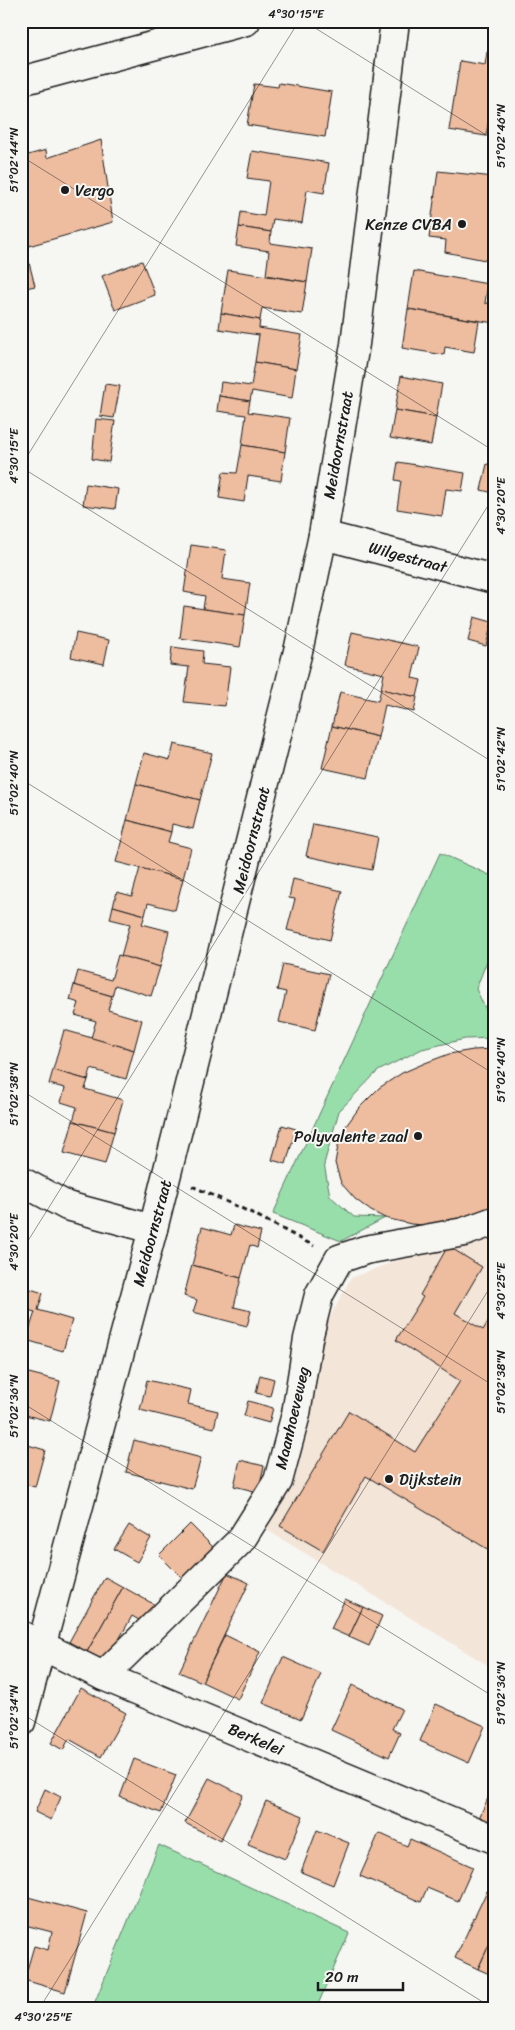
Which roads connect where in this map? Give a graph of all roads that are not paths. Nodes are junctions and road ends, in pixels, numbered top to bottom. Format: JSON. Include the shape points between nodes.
{"nodes":[{"id":1,"x":246,"y":21,"type":"edge"},
{"id":2,"x":395,"y":21,"type":"edge"},
{"id":3,"x":21,"y":81,"type":"edge"},
{"id":4,"x":323,"y":535,"type":"junction"},
{"id":5,"x":494,"y":579,"type":"edge"},
{"id":6,"x":21,"y":1181,"type":"edge"},
{"id":7,"x":494,"y":1221,"type":"edge"},
{"id":8,"x":153,"y":1230,"type":"junction"},
{"id":9,"x":31,"y":1640,"type":"edge"},
{"id":10,"x":104,"y":1676,"type":"junction"},
{"id":11,"x":21,"y":1722,"type":"edge"},
{"id":12,"x":494,"y":1839,"type":"edge"}],
"edges":[{"from":1,"to":3,"type":"street"},
{"from":2,"to":4,"type":"street","name":"Meidoornstraat","via":[[355,344]]},
{"from":4,"to":5,"type":"street","name":"Wilgestraat"},
{"from":4,"to":8,"type":"street","name":"Meidoornstraat","via":[[299,647]]},
{"from":6,"to":8,"type":"street","via":[[67,1206]]},
{"from":7,"to":10,"type":"street","name":"Maanhoeveweg","via":[[464,1232],[364,1250],[339,1259],[319,1295],[296,1414],[278,1481],[241,1540]]},
{"from":8,"to":9,"type":"street","name":"Meidoornstraat"},
{"from":9,"to":10,"type":"street","name":"Berkelei"},
{"from":9,"to":11,"type":"street","name":"Meidoornstraat"},
{"from":10,"to":12,"type":"street","name":"Berkelei"}]}
